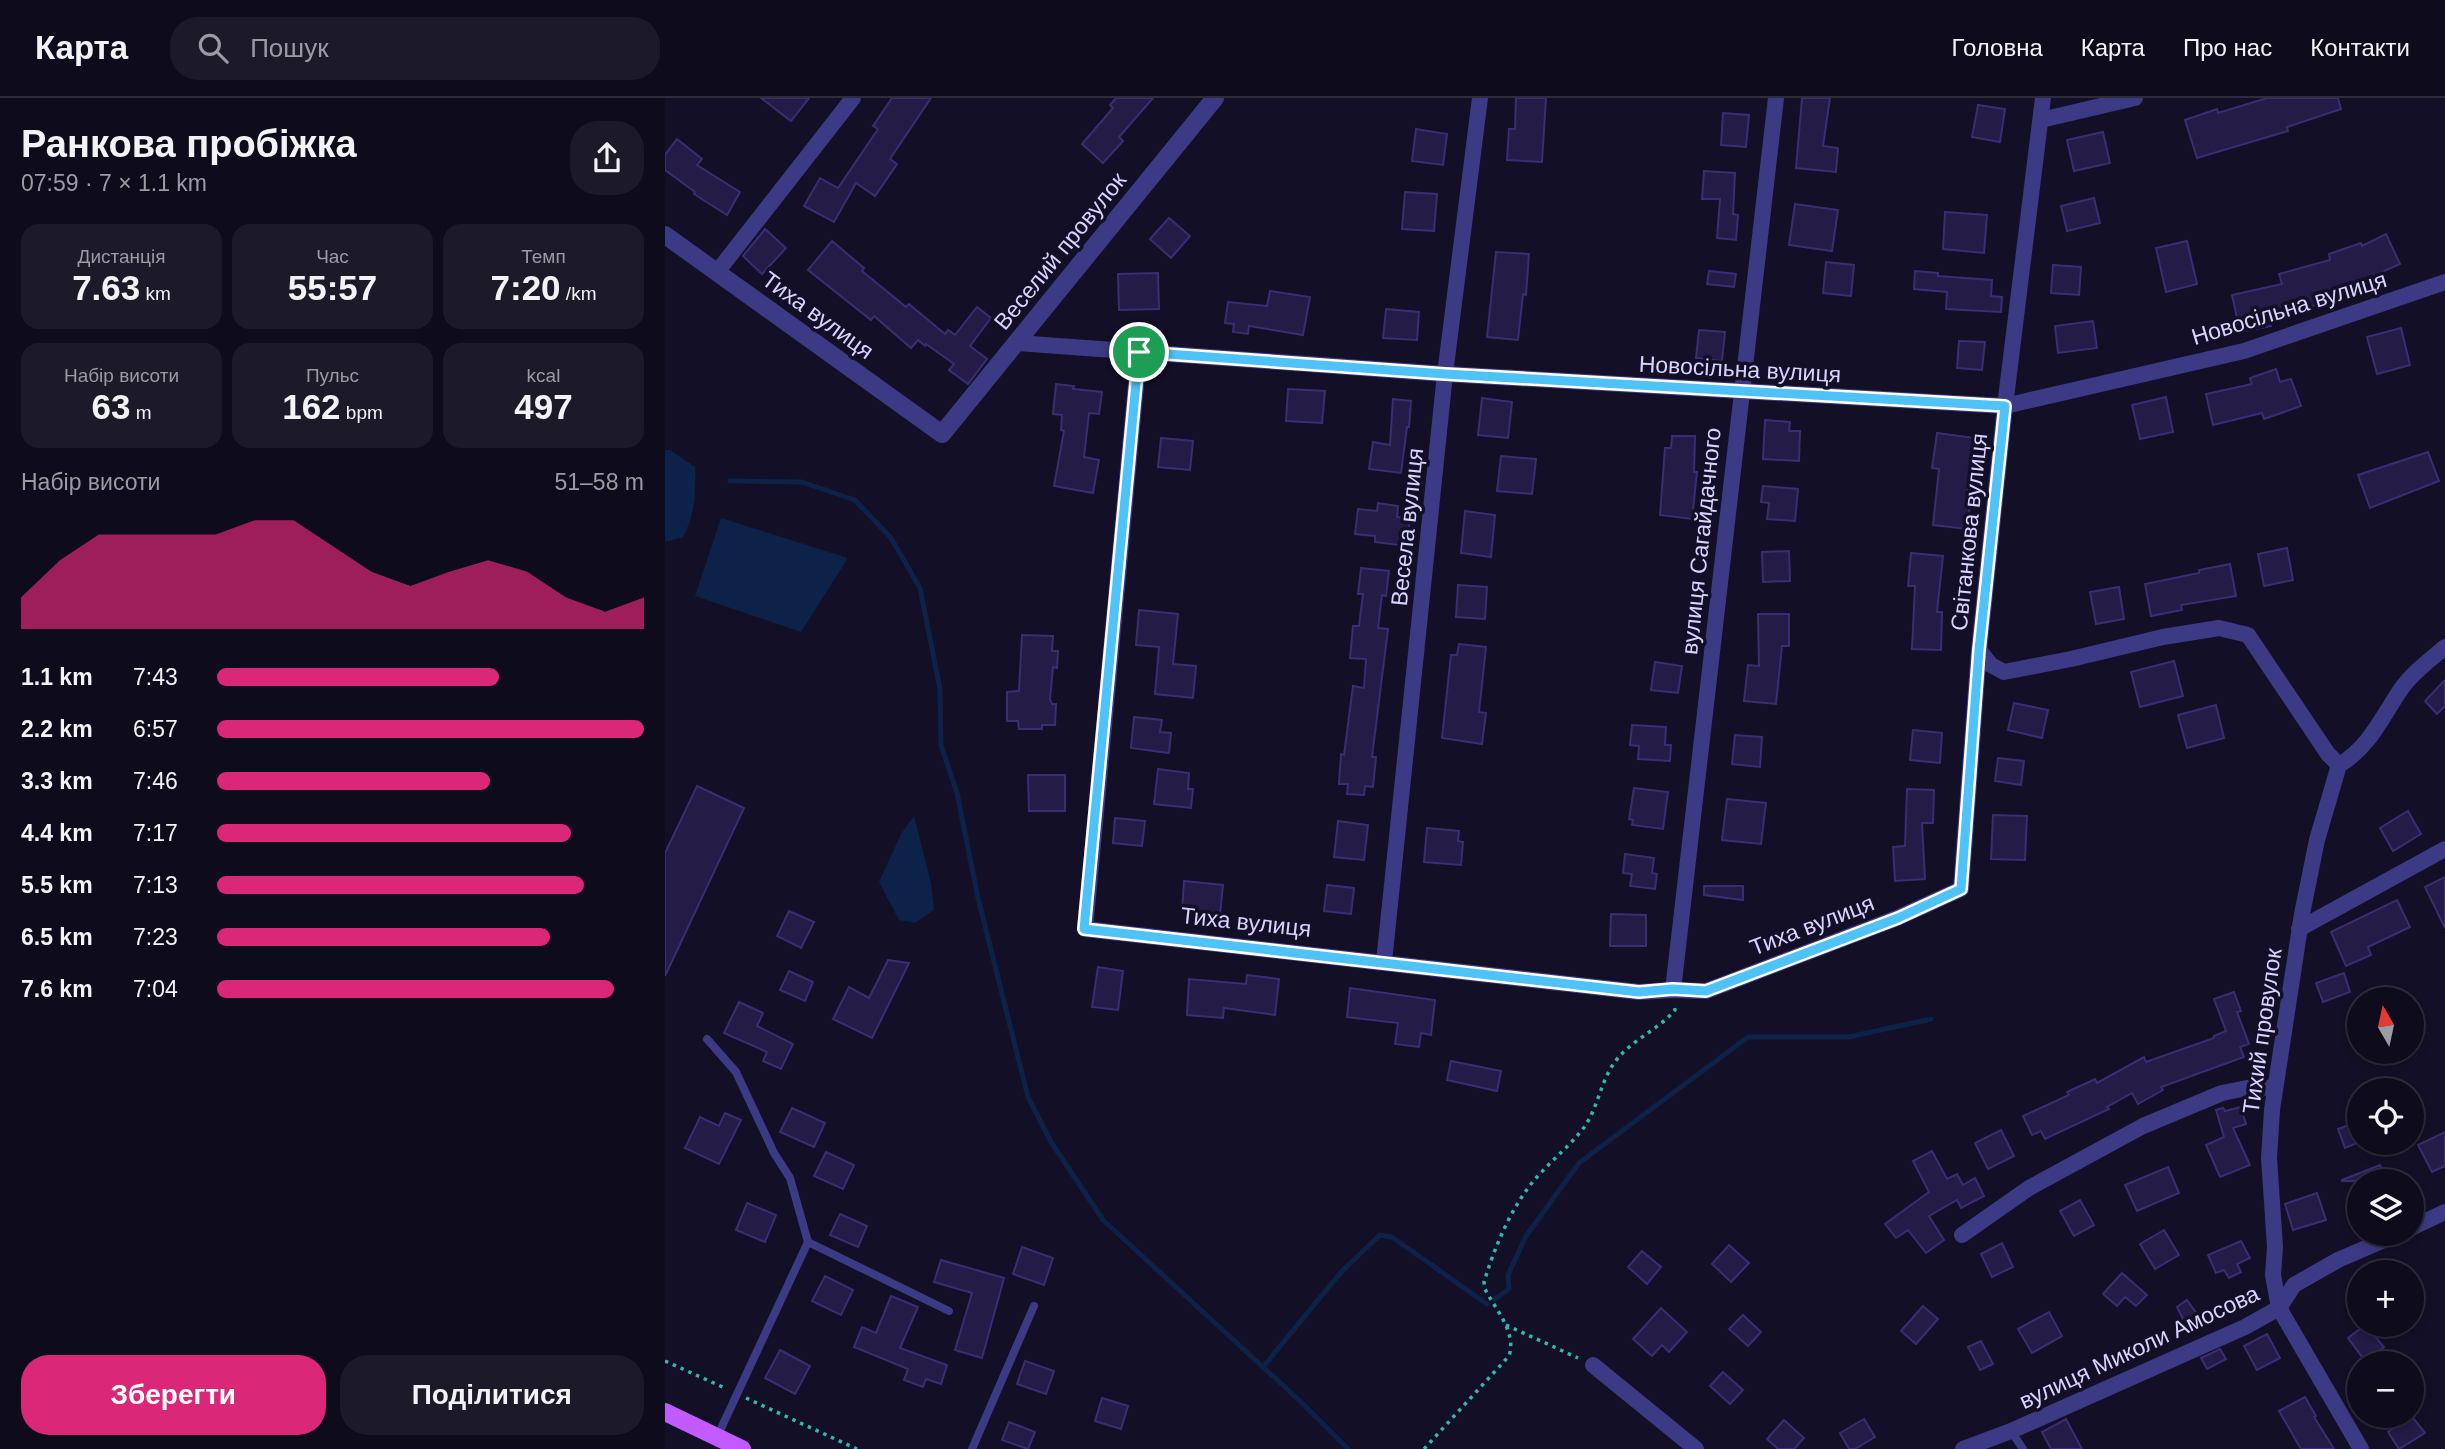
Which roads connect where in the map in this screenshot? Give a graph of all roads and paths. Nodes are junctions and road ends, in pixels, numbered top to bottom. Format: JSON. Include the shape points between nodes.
{"nodes":[{"id":1,"x":853,"y":98,"type":"edge"},
{"id":2,"x":1215,"y":98,"type":"edge"},
{"id":3,"x":1480,"y":98,"type":"edge"},
{"id":4,"x":1776,"y":98,"type":"edge"},
{"id":5,"x":2043,"y":98,"type":"edge"},
{"id":6,"x":2135,"y":98,"type":"edge"},
{"id":7,"x":2041,"y":120,"type":"junction"},
{"id":8,"x":665,"y":235,"type":"edge"},
{"id":9,"x":717,"y":272,"type":"junction"},
{"id":10,"x":2445,"y":282,"type":"edge"},
{"id":11,"x":1017,"y":343,"type":"junction"},
{"id":12,"x":1139,"y":352,"type":"junction"},
{"id":13,"x":1445,"y":374,"type":"junction"},
{"id":14,"x":1741,"y":393,"type":"junction"},
{"id":15,"x":2005,"y":406,"type":"junction"},
{"id":16,"x":942,"y":434,"type":"joint"},
{"id":17,"x":2445,"y":647,"type":"edge"},
{"id":18,"x":1979,"y":650,"type":"junction"},
{"id":19,"x":2339,"y":765,"type":"junction"},
{"id":20,"x":2445,"y":849,"type":"edge"},
{"id":21,"x":1961,"y":889,"type":"joint"},
{"id":22,"x":2299,"y":929,"type":"junction"},
{"id":23,"x":1384,"y":962,"type":"junction"},
{"id":24,"x":1673,"y":989,"type":"junction"},
{"id":25,"x":707,"y":1039,"type":"dead end"},
{"id":26,"x":2275,"y":1088,"type":"junction"},
{"id":27,"x":2445,"y":1212,"type":"edge"},
{"id":28,"x":2424,"y":1221,"type":"edge"},
{"id":29,"x":1962,"y":1235,"type":"dead end"},
{"id":30,"x":808,"y":1242,"type":"junction"},
{"id":31,"x":2370,"y":1246,"type":"edge"},
{"id":32,"x":1034,"y":1306,"type":"dead end"},
{"id":33,"x":2279,"y":1308,"type":"junction"},
{"id":34,"x":949,"y":1311,"type":"dead end"},
{"id":35,"x":1505,"y":1325,"type":"junction"},
{"id":36,"x":665,"y":1361,"type":"edge"},
{"id":37,"x":1593,"y":1365,"type":"joint"},
{"id":38,"x":736,"y":1394,"type":"junction"},
{"id":39,"x":665,"y":1412,"type":"edge"},
{"id":40,"x":2011,"y":1431,"type":"junction"},
{"id":41,"x":717,"y":1437,"type":"junction"},
{"id":42,"x":742,"y":1449,"type":"edge"},
{"id":43,"x":857,"y":1449,"type":"edge"},
{"id":44,"x":972,"y":1449,"type":"edge"},
{"id":45,"x":1424,"y":1449,"type":"edge"},
{"id":46,"x":1696,"y":1449,"type":"edge"},
{"id":47,"x":1963,"y":1449,"type":"edge"},
{"id":48,"x":2023,"y":1449,"type":"edge"},
{"id":49,"x":2361,"y":1449,"type":"edge"}],
"edges":[{"from":1,"to":9,"type":"street"},
{"from":2,"to":11,"type":"street","name":"Веселий провулок"},
{"from":3,"to":13,"type":"street","name":"Весела вулиця"},
{"from":4,"to":14,"type":"street","name":"вулиця Сагайдачного"},
{"from":5,"to":7,"type":"street","name":"Світанкова вулиця"},
{"from":6,"to":7,"type":"street"},
{"from":7,"to":15,"type":"street","name":"Світанкова вулиця"},
{"from":8,"to":9,"type":"street","name":"Тиха вулиця"},
{"from":9,"to":16,"type":"street","name":"Тиха вулиця"},
{"from":10,"to":15,"type":"street","name":"Новосільна вулиця","via":[[2243,351]]},
{"from":11,"to":12,"type":"street","name":"Новосільна вулиця"},
{"from":11,"to":16,"type":"street","name":"Веселий провулок"},
{"from":12,"to":13,"type":"street","name":"Новосільна вулиця"},
{"from":12,"to":23,"type":"street","name":"Тиха вулиця","via":[[1084,929]]},
{"from":13,"to":14,"type":"street","name":"Новосільна вулиця"},
{"from":13,"to":23,"type":"street","name":"Весела вулиця"},
{"from":14,"to":15,"type":"street","name":"Новосільна вулиця"},
{"from":14,"to":24,"type":"street","name":"вулиця Сагайдачного"},
{"from":15,"to":18,"type":"street","name":"Світанкова вулиця"},
{"from":17,"to":19,"type":"street","via":[[2403,687],[2355,756]]},
{"from":18,"to":19,"type":"street","via":[[2004,672],[2219,628],[2248,635]]},
{"from":18,"to":21,"type":"street","name":"Світанкова вулиця"},
{"from":19,"to":22,"type":"street","name":"Тихий провулок","via":[[2317,840]]},
{"from":20,"to":22,"type":"street"},
{"from":21,"to":24,"type":"street","name":"Тиха вулиця","via":[[1898,918],[1706,991]]},
{"from":22,"to":26,"type":"street","name":"Тихий провулок"},
{"from":23,"to":24,"type":"street","name":"Тиха вулиця","via":[[1639,992]]},
{"from":24,"to":35,"type":"path","via":[[1675,1010],[1619,1056],[1587,1123],[1528,1187],[1512,1216],[1484,1282]]},
{"from":25,"to":30,"type":"lane","via":[[736,1072],[790,1178]]},
{"from":26,"to":29,"type":"street","via":[[2222,1093],[2144,1126],[2029,1188]]},
{"from":26,"to":33,"type":"street","name":"Тихий провулок","via":[[2269,1158],[2273,1275]]},
{"from":27,"to":28,"type":"street"},
{"from":30,"to":34,"type":"lane"},
{"from":30,"to":38,"type":"lane"},
{"from":31,"to":33,"type":"street","name":"вулиця Миколи Амосова","via":[[2294,1285]]},
{"from":32,"to":44,"type":"lane"},
{"from":33,"to":40,"type":"street","name":"вулиця Миколи Амосова"},
{"from":33,"to":49,"type":"street"},
{"from":35,"to":37,"type":"path"},
{"from":35,"to":45,"type":"path","via":[[1511,1343],[1509,1356]]},
{"from":36,"to":38,"type":"path"},
{"from":37,"to":46,"type":"street"},
{"from":38,"to":41,"type":"lane"},
{"from":38,"to":43,"type":"path"},
{"from":39,"to":41,"type":"main road"},
{"from":40,"to":47,"type":"street","name":"вулиця Миколи Амосова"},
{"from":40,"to":48,"type":"lane"},
{"from":41,"to":42,"type":"main road"}]}
